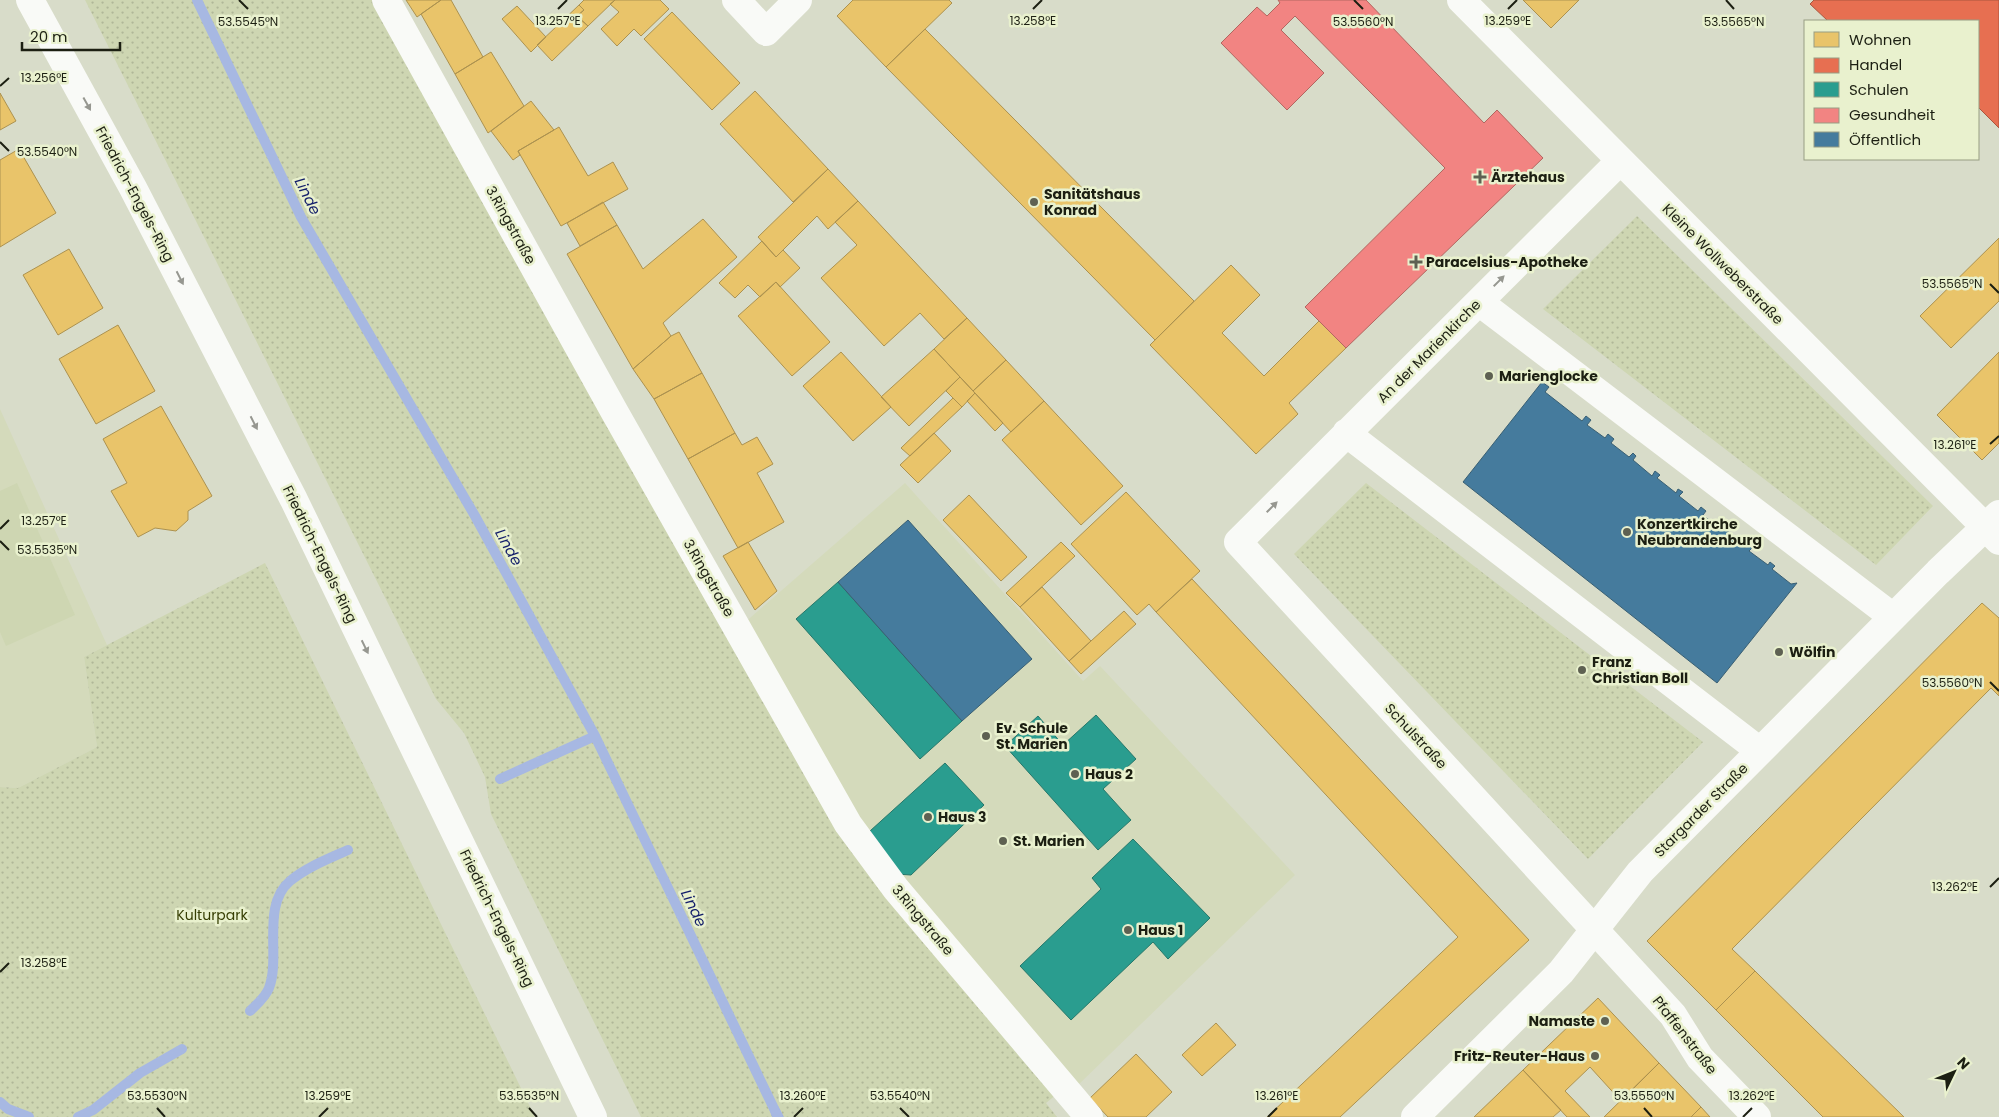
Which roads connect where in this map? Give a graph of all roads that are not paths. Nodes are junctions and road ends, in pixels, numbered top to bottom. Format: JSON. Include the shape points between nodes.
{"nodes":[{"id":1,"x":30,"y":0,"type":"edge"},
{"id":2,"x":386,"y":0,"type":"edge"},
{"id":3,"x":736,"y":0,"type":"edge"},
{"id":4,"x":798,"y":0,"type":"edge"},
{"id":5,"x":1461,"y":0,"type":"edge"},
{"id":6,"x":1620,"y":161,"type":"junction"},
{"id":7,"x":1479,"y":302,"type":"junction"},
{"id":8,"x":1346,"y":433,"type":"junction"},
{"id":9,"x":1994,"y":528,"type":"edge"},
{"id":10,"x":1238,"y":542,"type":"joint"},
{"id":11,"x":1893,"y":618,"type":"junction"},
{"id":12,"x":1760,"y":751,"type":"junction"},
{"id":13,"x":1594,"y":930,"type":"junction"},
{"id":14,"x":593,"y":1117,"type":"edge"},
{"id":15,"x":1089,"y":1117,"type":"edge"},
{"id":16,"x":1415,"y":1117,"type":"edge"},
{"id":17,"x":1757,"y":1117,"type":"edge"}],
"edges":[{"from":1,"to":14,"type":"street","name":"Friedrich-Engels-Ring","one_way":true,"via":[[133,188],[294,500]]},
{"from":2,"to":15,"type":"street","name":"3.Ringstraße","via":[[848,824],[896,889]]},
{"from":3,"to":4,"type":"street","via":[[766,32]]},
{"from":5,"to":6,"type":"street","name":"Kleine Wollweberstraße"},
{"from":7,"to":6,"type":"street","name":"An der Marienkirche","one_way":true},
{"from":6,"to":9,"type":"street","name":"Kleine Wollweberstraße"},
{"from":7,"to":8,"type":"street","name":"An der Marienkirche"},
{"from":7,"to":11,"type":"street"},
{"from":10,"to":8,"type":"street","name":"An der Marienkirche","one_way":true},
{"from":8,"to":12,"type":"street"},
{"from":9,"to":11,"type":"street","name":"Stargarder Straße"},
{"from":10,"to":13,"type":"street","name":"Schulstraße"},
{"from":11,"to":12,"type":"street","name":"Stargarder Straße"},
{"from":12,"to":13,"type":"street","name":"Stargarder Straße","via":[[1640,872]]},
{"from":13,"to":16,"type":"street","name":"Stargarder Straße","via":[[1561,972]]},
{"from":13,"to":17,"type":"street","name":"Pfaffenstraße","via":[[1672,1015],[1700,1058]]}]}
